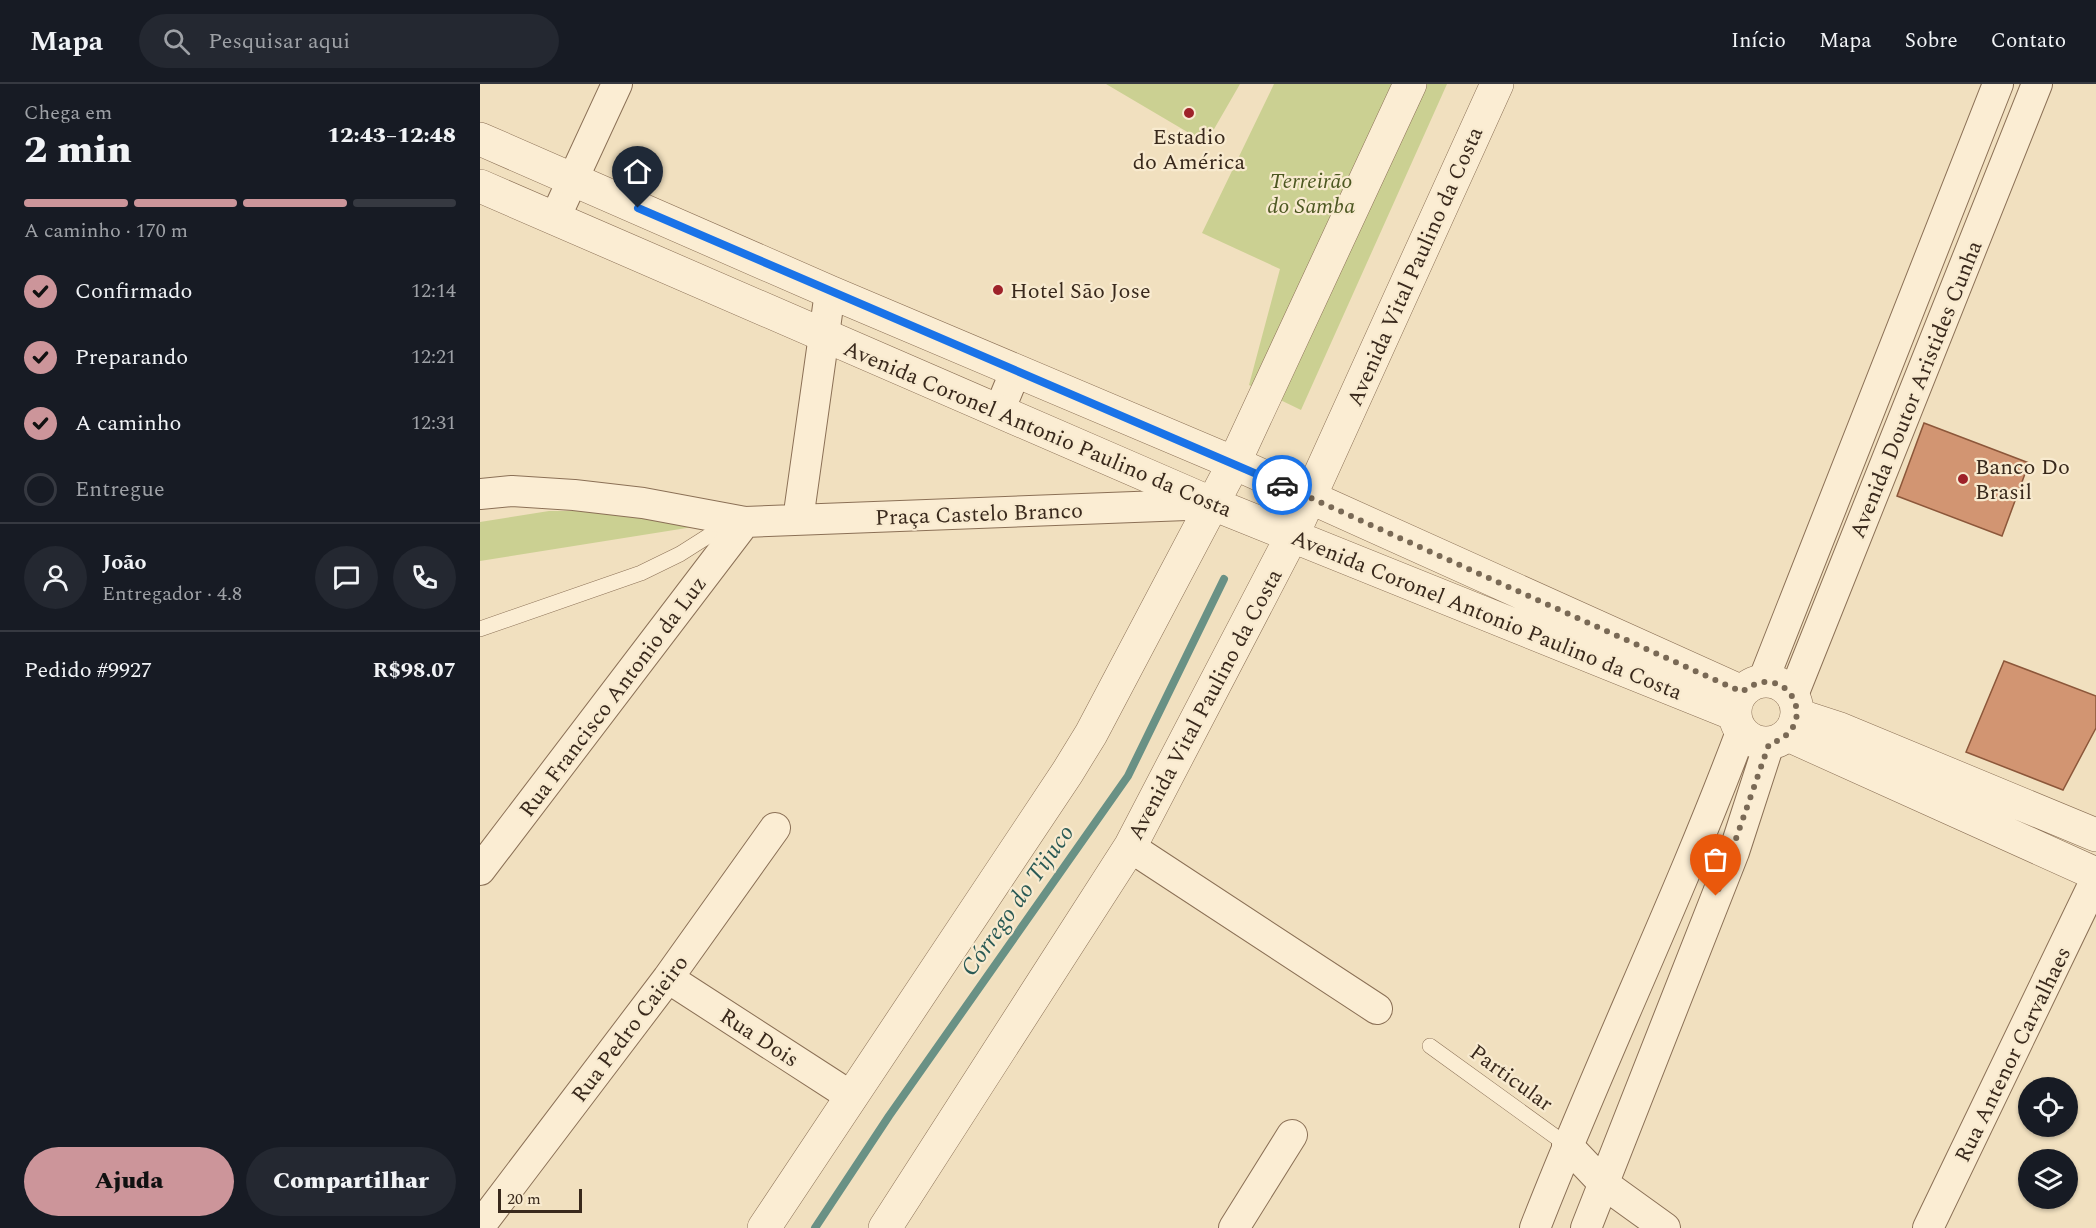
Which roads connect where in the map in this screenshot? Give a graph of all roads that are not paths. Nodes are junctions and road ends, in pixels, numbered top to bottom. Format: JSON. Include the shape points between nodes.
{"nodes":[{"id":1,"x":616,"y":84,"type":"edge"},
{"id":2,"x":1410,"y":84,"type":"edge"},
{"id":3,"x":1497,"y":84,"type":"edge"},
{"id":4,"x":1998,"y":84,"type":"edge"},
{"id":5,"x":2037,"y":84,"type":"edge"},
{"id":6,"x":480,"y":139,"type":"edge"},
{"id":7,"x":574,"y":180,"type":"junction"},
{"id":8,"x":480,"y":186,"type":"edge"},
{"id":9,"x":555,"y":218,"type":"junction"},
{"id":10,"x":830,"y":292,"type":"junction"},
{"id":11,"x":824,"y":337,"type":"junction"},
{"id":12,"x":1887,"y":366,"type":"junction"},
{"id":13,"x":1016,"y":370,"type":"junction"},
{"id":14,"x":1919,"y":378,"type":"junction"},
{"id":15,"x":999,"y":411,"type":"junction"},
{"id":16,"x":1234,"y":463,"type":"junction"},
{"id":17,"x":480,"y":494,"type":"edge"},
{"id":18,"x":1309,"y":497,"type":"junction"},
{"id":19,"x":1213,"y":504,"type":"junction"},
{"id":20,"x":798,"y":520,"type":"junction"},
{"id":21,"x":739,"y":521,"type":"junction"},
{"id":22,"x":1293,"y":534,"type":"junction"},
{"id":23,"x":1815,"y":548,"type":"junction"},
{"id":24,"x":1846,"y":561,"type":"junction"},
{"id":25,"x":480,"y":629,"type":"edge"},
{"id":26,"x":1766,"y":713,"type":"junction"},
{"id":27,"x":775,"y":828,"type":"dead end"},
{"id":28,"x":2096,"y":835,"type":"edge"},
{"id":29,"x":1701,"y":838,"type":"junction"},
{"id":30,"x":1130,"y":847,"type":"junction"},
{"id":31,"x":1734,"y":852,"type":"junction"},
{"id":32,"x":480,"y":870,"type":"edge"},
{"id":33,"x":2096,"y":874,"type":"edge"},
{"id":34,"x":2096,"y":879,"type":"edge"},
{"id":35,"x":668,"y":978,"type":"junction"},
{"id":36,"x":1377,"y":1010,"type":"dead end"},
{"id":37,"x":1430,"y":1046,"type":"dead end"},
{"id":38,"x":852,"y":1096,"type":"junction"},
{"id":39,"x":1292,"y":1135,"type":"dead end"},
{"id":40,"x":1568,"y":1145,"type":"junction"},
{"id":41,"x":1604,"y":1184,"type":"junction"},
{"id":42,"x":480,"y":1226,"type":"edge"},
{"id":43,"x":764,"y":1228,"type":"edge"},
{"id":44,"x":885,"y":1228,"type":"edge"},
{"id":45,"x":1233,"y":1228,"type":"edge"},
{"id":46,"x":1535,"y":1228,"type":"edge"},
{"id":47,"x":1586,"y":1228,"type":"edge"},
{"id":48,"x":1665,"y":1228,"type":"edge"},
{"id":49,"x":1929,"y":1228,"type":"edge"}],
"edges":[{"from":1,"to":7,"type":"street"},
{"from":2,"to":16,"type":"street"},
{"from":3,"to":18,"type":"street","name":"Avenida Vital Paulino da Costa"},
{"from":4,"to":12,"type":"street","name":"Avenida Doutor Aristides Cunha"},
{"from":5,"to":14,"type":"street","name":"Avenida Doutor Aristides Cunha"},
{"from":6,"to":7,"type":"street","name":"Avenida Coronel Antonio Paulino da Costa"},
{"from":7,"to":9,"type":"street"},
{"from":7,"to":10,"type":"street","name":"Avenida Coronel Antonio Paulino da Costa"},
{"from":8,"to":9,"type":"street","name":"Avenida Coronel Antonio Paulino da Costa"},
{"from":9,"to":11,"type":"street","name":"Avenida Coronel Antonio Paulino da Costa"},
{"from":10,"to":11,"type":"street"},
{"from":10,"to":13,"type":"street","name":"Avenida Coronel Antonio Paulino da Costa"},
{"from":11,"to":15,"type":"street","name":"Avenida Coronel Antonio Paulino da Costa"},
{"from":11,"to":20,"type":"street"},
{"from":12,"to":14,"type":"street"},
{"from":12,"to":23,"type":"street","name":"Avenida Doutor Aristides Cunha"},
{"from":13,"to":15,"type":"street"},
{"from":13,"to":16,"type":"street","name":"Avenida Coronel Antonio Paulino da Costa"},
{"from":14,"to":24,"type":"street","name":"Avenida Doutor Aristides Cunha"},
{"from":15,"to":19,"type":"street","name":"Avenida Coronel Antonio Paulino da Costa"},
{"from":16,"to":18,"type":"street","name":"Avenida Coronel Antonio Paulino da Costa"},
{"from":16,"to":19,"type":"street"},
{"from":17,"to":21,"type":"street","name":"Praça Castelo Branco","via":[[513,491],[574,495]]},
{"from":18,"to":22,"type":"street","name":"Avenida Vital Paulino da Costa"},
{"from":18,"to":26,"type":"street","name":"Avenida Coronel Antonio Paulino da Costa"},
{"from":19,"to":20,"type":"street","name":"Praça Castelo Branco"},
{"from":19,"to":22,"type":"street","name":"Avenida Coronel Antonio Paulino da Costa"},
{"from":19,"to":38,"type":"street","via":[[1067,773]]},
{"from":20,"to":21,"type":"street","name":"Praça Castelo Branco"},
{"from":21,"to":25,"type":"lane","via":[[641,573]]},
{"from":21,"to":32,"type":"street","name":"Rua Francisco Antonio da Luz"},
{"from":22,"to":26,"type":"street","name":"Avenida Coronel Antonio Paulino da Costa"},
{"from":22,"to":30,"type":"street","name":"Avenida Vital Paulino da Costa"},
{"from":23,"to":24,"type":"street"},
{"from":23,"to":26,"type":"street","name":"Avenida Doutor Aristides Cunha"},
{"from":24,"to":26,"type":"street","name":"Avenida Doutor Aristides Cunha"},
{"from":26,"to":28,"type":"street","name":"Avenida Coronel Antonio Paulino da Costa","via":[[1840,729]]},
{"from":26,"to":29,"type":"street","name":"Avenida Doutor Aristides Cunha"},
{"from":26,"to":31,"type":"street","name":"Avenida Doutor Aristides Cunha"},
{"from":26,"to":33,"type":"street","name":"Avenida Coronel Antonio Paulino da Costa"},
{"from":27,"to":35,"type":"street","name":"Rua Pedro Caieiro"},
{"from":29,"to":31,"type":"street"},
{"from":29,"to":40,"type":"street","name":"Avenida Doutor Aristides Cunha"},
{"from":30,"to":36,"type":"street"},
{"from":30,"to":44,"type":"street","name":"Avenida Vital Paulino da Costa"},
{"from":31,"to":41,"type":"street","name":"Avenida Doutor Aristides Cunha"},
{"from":34,"to":49,"type":"street","name":"Rua Antenor Carvalhaes"},
{"from":35,"to":38,"type":"street","name":"Rua Dois"},
{"from":35,"to":42,"type":"street","name":"Rua Pedro Caieiro"},
{"from":37,"to":40,"type":"lane","name":"Particular"},
{"from":38,"to":43,"type":"street"},
{"from":39,"to":45,"type":"street"},
{"from":40,"to":41,"type":"street"},
{"from":40,"to":46,"type":"street","name":"Avenida Doutor Aristides Cunha"},
{"from":41,"to":47,"type":"street","name":"Avenida Doutor Aristides Cunha"},
{"from":41,"to":48,"type":"street"}]}
